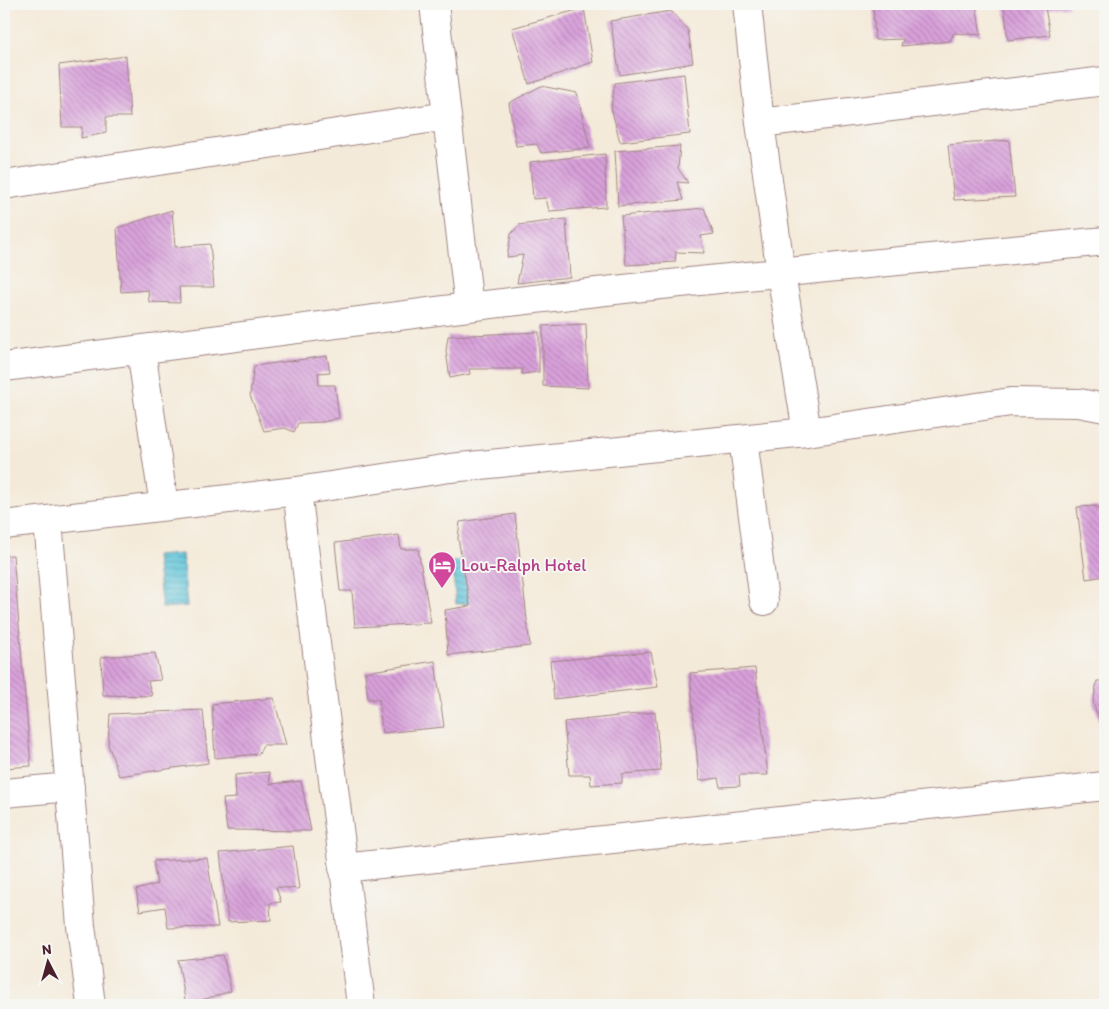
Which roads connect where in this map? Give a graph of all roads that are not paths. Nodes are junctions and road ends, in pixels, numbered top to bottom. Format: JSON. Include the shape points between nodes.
{"nodes":[{"id":1,"x":434,"y":4,"type":"edge"},
{"id":2,"x":747,"y":4,"type":"edge"},
{"id":3,"x":1105,"y":80,"type":"edge"},
{"id":4,"x":447,"y":116,"type":"junction"},
{"id":5,"x":760,"y":123,"type":"junction"},
{"id":6,"x":4,"y":185,"type":"edge"},
{"id":7,"x":1105,"y":241,"type":"edge"},
{"id":8,"x":781,"y":273,"type":"junction"},
{"id":9,"x":469,"y":307,"type":"junction"},
{"id":10,"x":141,"y":350,"type":"junction"},
{"id":11,"x":4,"y":367,"type":"edge"},
{"id":12,"x":1105,"y":408,"type":"edge"},
{"id":13,"x":807,"y":432,"type":"junction"},
{"id":14,"x":743,"y":439,"type":"junction"},
{"id":15,"x":297,"y":491,"type":"junction"},
{"id":16,"x":164,"y":506,"type":"junction"},
{"id":17,"x":48,"y":520,"type":"junction"},
{"id":18,"x":4,"y":525,"type":"edge"},
{"id":19,"x":764,"y":601,"type":"dead end"},
{"id":20,"x":1105,"y":786,"type":"edge"},
{"id":21,"x":70,"y":787,"type":"junction"},
{"id":22,"x":4,"y":793,"type":"edge"},
{"id":23,"x":344,"y":868,"type":"junction"},
{"id":24,"x":91,"y":1005,"type":"edge"},
{"id":25,"x":361,"y":1005,"type":"edge"}],
"edges":[{"from":1,"to":4,"type":"street"},
{"from":2,"to":5,"type":"street"},
{"from":3,"to":5,"type":"street"},
{"from":4,"to":6,"type":"street"},
{"from":4,"to":9,"type":"street"},
{"from":5,"to":8,"type":"street"},
{"from":7,"to":8,"type":"street"},
{"from":8,"to":9,"type":"street"},
{"from":8,"to":13,"type":"street"},
{"from":9,"to":10,"type":"street"},
{"from":10,"to":11,"type":"street"},
{"from":10,"to":16,"type":"street"},
{"from":12,"to":13,"type":"street","via":[[1080,403],[1012,402]]},
{"from":13,"to":14,"type":"street"},
{"from":14,"to":15,"type":"street","via":[[450,468]]},
{"from":14,"to":19,"type":"street"},
{"from":15,"to":16,"type":"street"},
{"from":15,"to":23,"type":"street"},
{"from":16,"to":17,"type":"street"},
{"from":17,"to":18,"type":"street"},
{"from":17,"to":21,"type":"street"},
{"from":20,"to":23,"type":"street"},
{"from":21,"to":22,"type":"street"},
{"from":21,"to":24,"type":"street"},
{"from":23,"to":25,"type":"street"}]}
